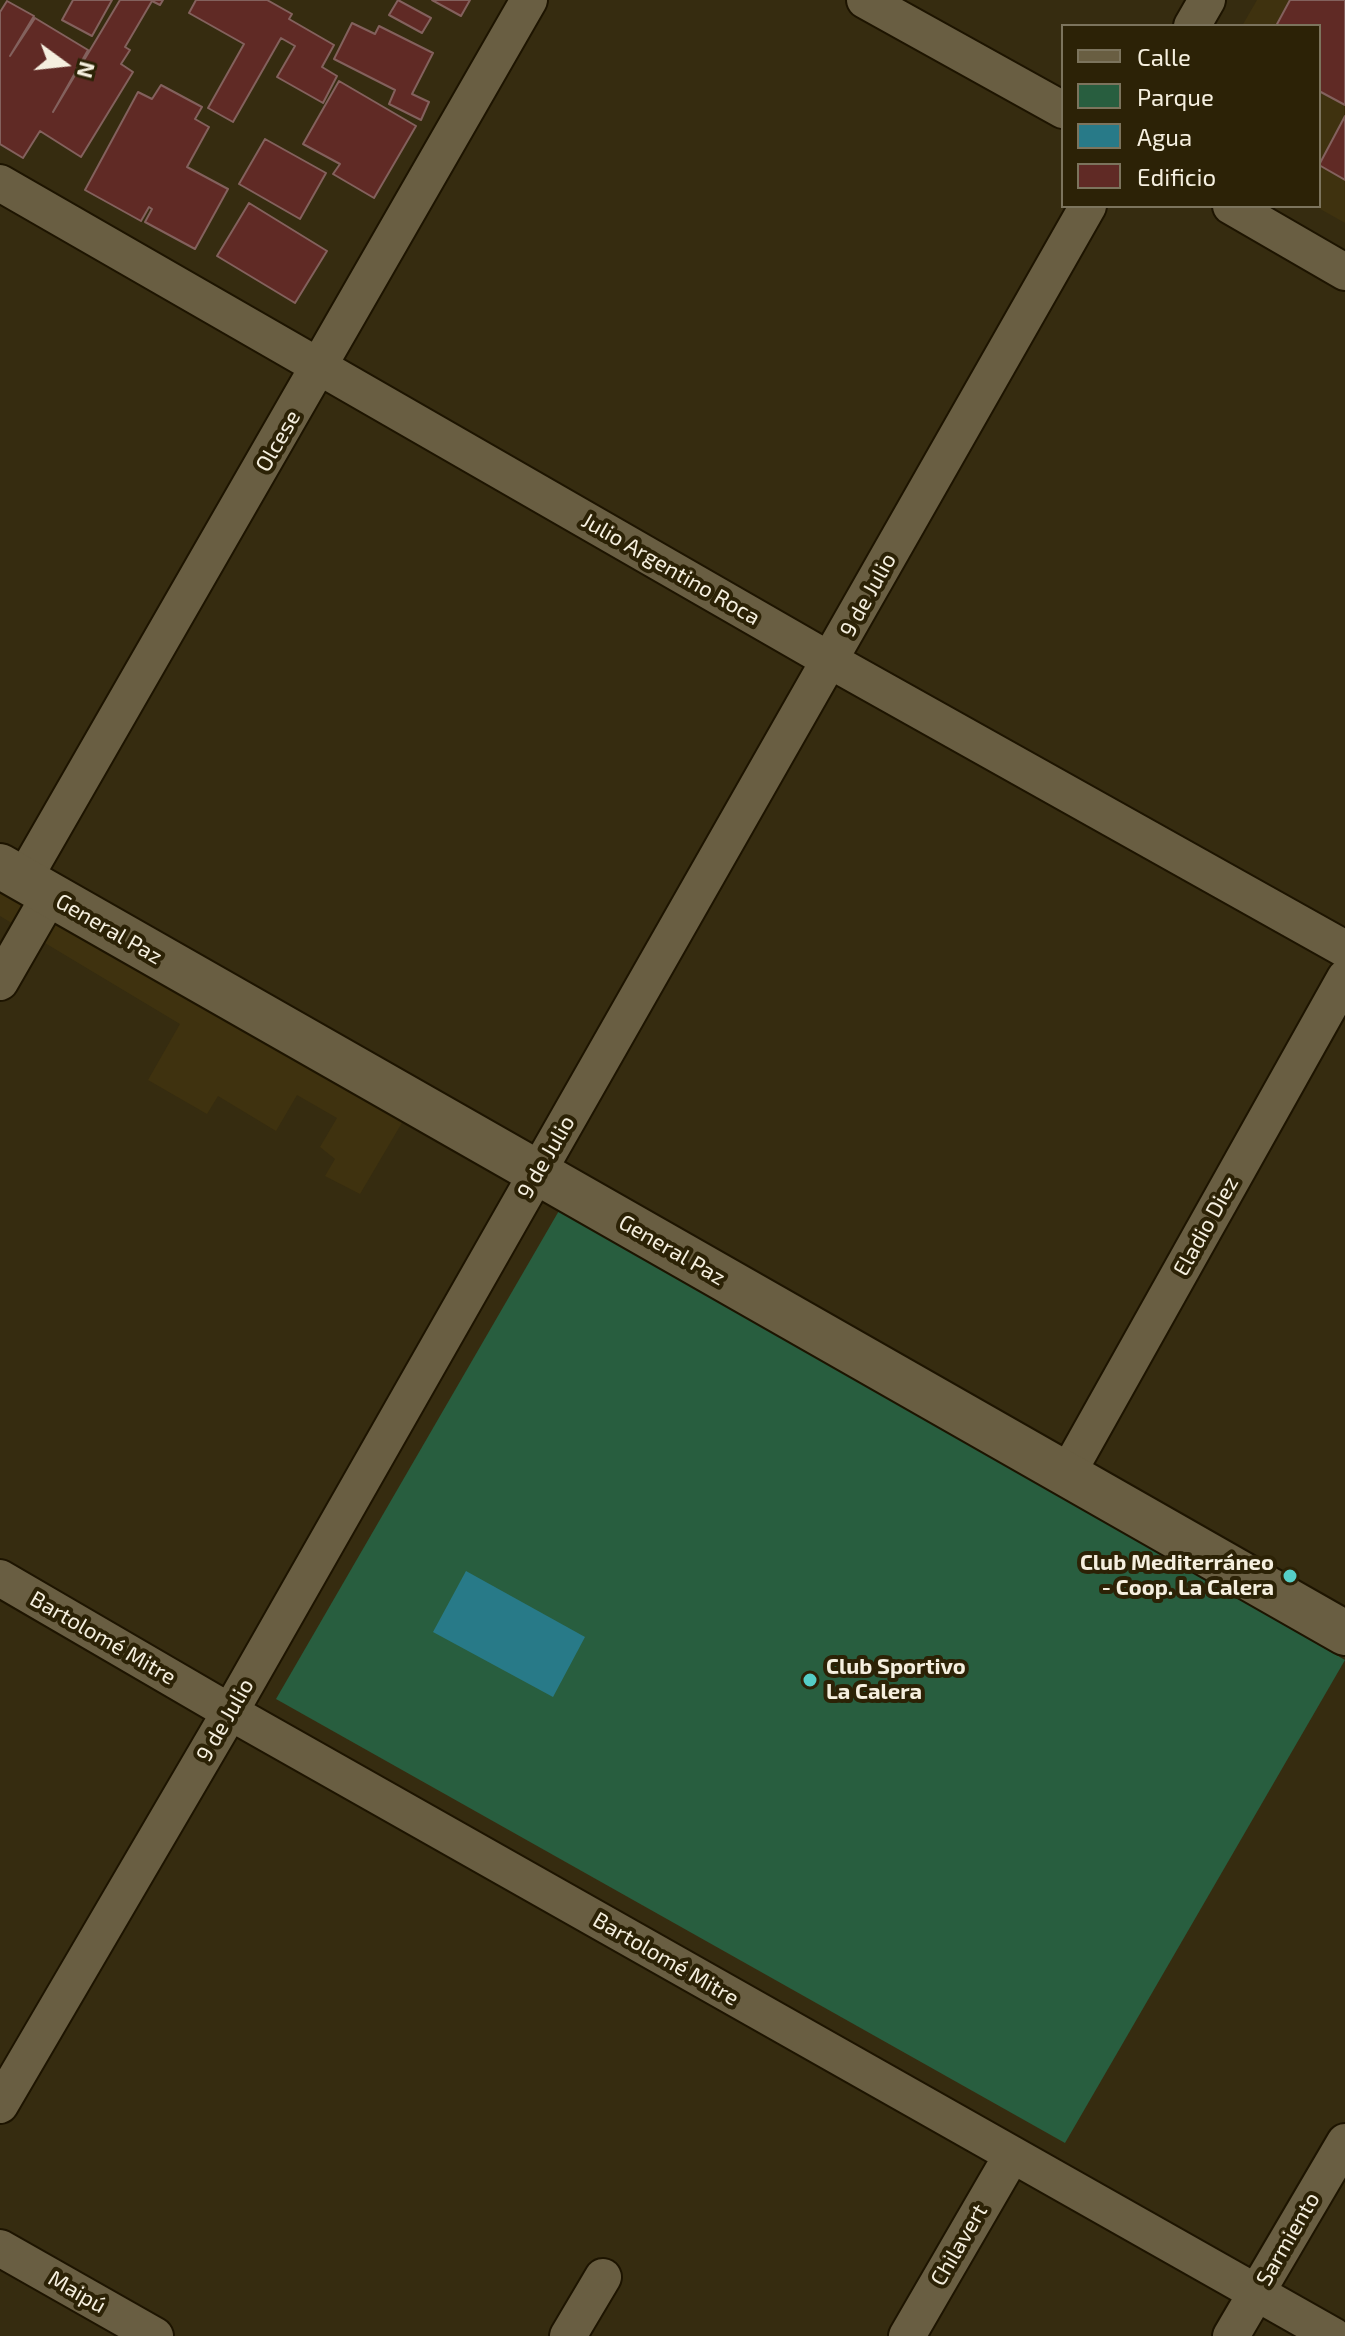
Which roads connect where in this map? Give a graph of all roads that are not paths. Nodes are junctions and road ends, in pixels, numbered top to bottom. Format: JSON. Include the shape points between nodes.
{"nodes":[{"id":1,"x":529,"y":0,"type":"edge"},
{"id":2,"x":865,"y":0,"type":"edge"},
{"id":3,"x":1207,"y":0,"type":"edge"},
{"id":4,"x":1193,"y":24,"type":"edge"},
{"id":5,"x":1061,"y":109,"type":"edge"},
{"id":6,"x":0,"y":183,"type":"edge"},
{"id":7,"x":1087,"y":208,"type":"edge"},
{"id":8,"x":1234,"y":208,"type":"edge"},
{"id":9,"x":1345,"y":272,"type":"edge"},
{"id":10,"x":321,"y":367,"type":"junction"},
{"id":11,"x":831,"y":661,"type":"junction"},
{"id":12,"x":24,"y":880,"type":"edge"},
{"id":13,"x":1345,"y":949,"type":"edge"},
{"id":14,"x":1345,"y":978,"type":"edge"},
{"id":15,"x":0,"y":982,"type":"edge"},
{"id":16,"x":537,"y":1174,"type":"junction"},
{"id":17,"x":1067,"y":1474,"type":"junction"},
{"id":18,"x":0,"y":1578,"type":"edge"},
{"id":19,"x":1345,"y":1633,"type":"edge"},
{"id":20,"x":230,"y":1712,"type":"junction"},
{"id":21,"x":0,"y":2105,"type":"edge"},
{"id":22,"x":1345,"y":2142,"type":"edge"},
{"id":23,"x":1012,"y":2155,"type":"junction"},
{"id":24,"x":0,"y":2248,"type":"edge"},
{"id":25,"x":603,"y":2277,"type":"dead end"},
{"id":26,"x":1256,"y":2292,"type":"junction"},
{"id":27,"x":155,"y":2336,"type":"edge"},
{"id":28,"x":568,"y":2336,"type":"edge"},
{"id":29,"x":907,"y":2336,"type":"edge"},
{"id":30,"x":1231,"y":2336,"type":"edge"},
{"id":31,"x":1333,"y":2336,"type":"edge"}],
"edges":[{"from":1,"to":10,"type":"street","name":"Olcese"},
{"from":2,"to":5,"type":"street"},
{"from":3,"to":4,"type":"street"},
{"from":6,"to":10,"type":"street","name":"Julio Argentino Roca"},
{"from":7,"to":11,"type":"street","name":"9 de Julio"},
{"from":8,"to":9,"type":"street"},
{"from":10,"to":11,"type":"street","name":"Julio Argentino Roca"},
{"from":10,"to":12,"type":"street","name":"Olcese"},
{"from":11,"to":13,"type":"street","name":"Julio Argentino Roca"},
{"from":11,"to":16,"type":"street","name":"9 de Julio"},
{"from":12,"to":15,"type":"street","name":"Olcese"},
{"from":12,"to":16,"type":"street","name":"General Paz"},
{"from":14,"to":17,"type":"street","name":"Eladio Diez"},
{"from":16,"to":17,"type":"street","name":"General Paz"},
{"from":16,"to":20,"type":"street","name":"9 de Julio"},
{"from":17,"to":19,"type":"street","name":"General Paz"},
{"from":18,"to":20,"type":"street","name":"Bartolomé Mitre"},
{"from":20,"to":21,"type":"street","name":"9 de Julio"},
{"from":20,"to":23,"type":"street","name":"Bartolomé Mitre"},
{"from":22,"to":26,"type":"street","name":"Sarmiento"},
{"from":23,"to":26,"type":"street","name":"Bartolomé Mitre"},
{"from":23,"to":29,"type":"street","name":"Chilavert"},
{"from":24,"to":27,"type":"street","name":"Maipú"},
{"from":25,"to":28,"type":"street"},
{"from":26,"to":30,"type":"street","name":"Sarmiento"},
{"from":26,"to":31,"type":"street","name":"Bartolomé Mitre"}]}
